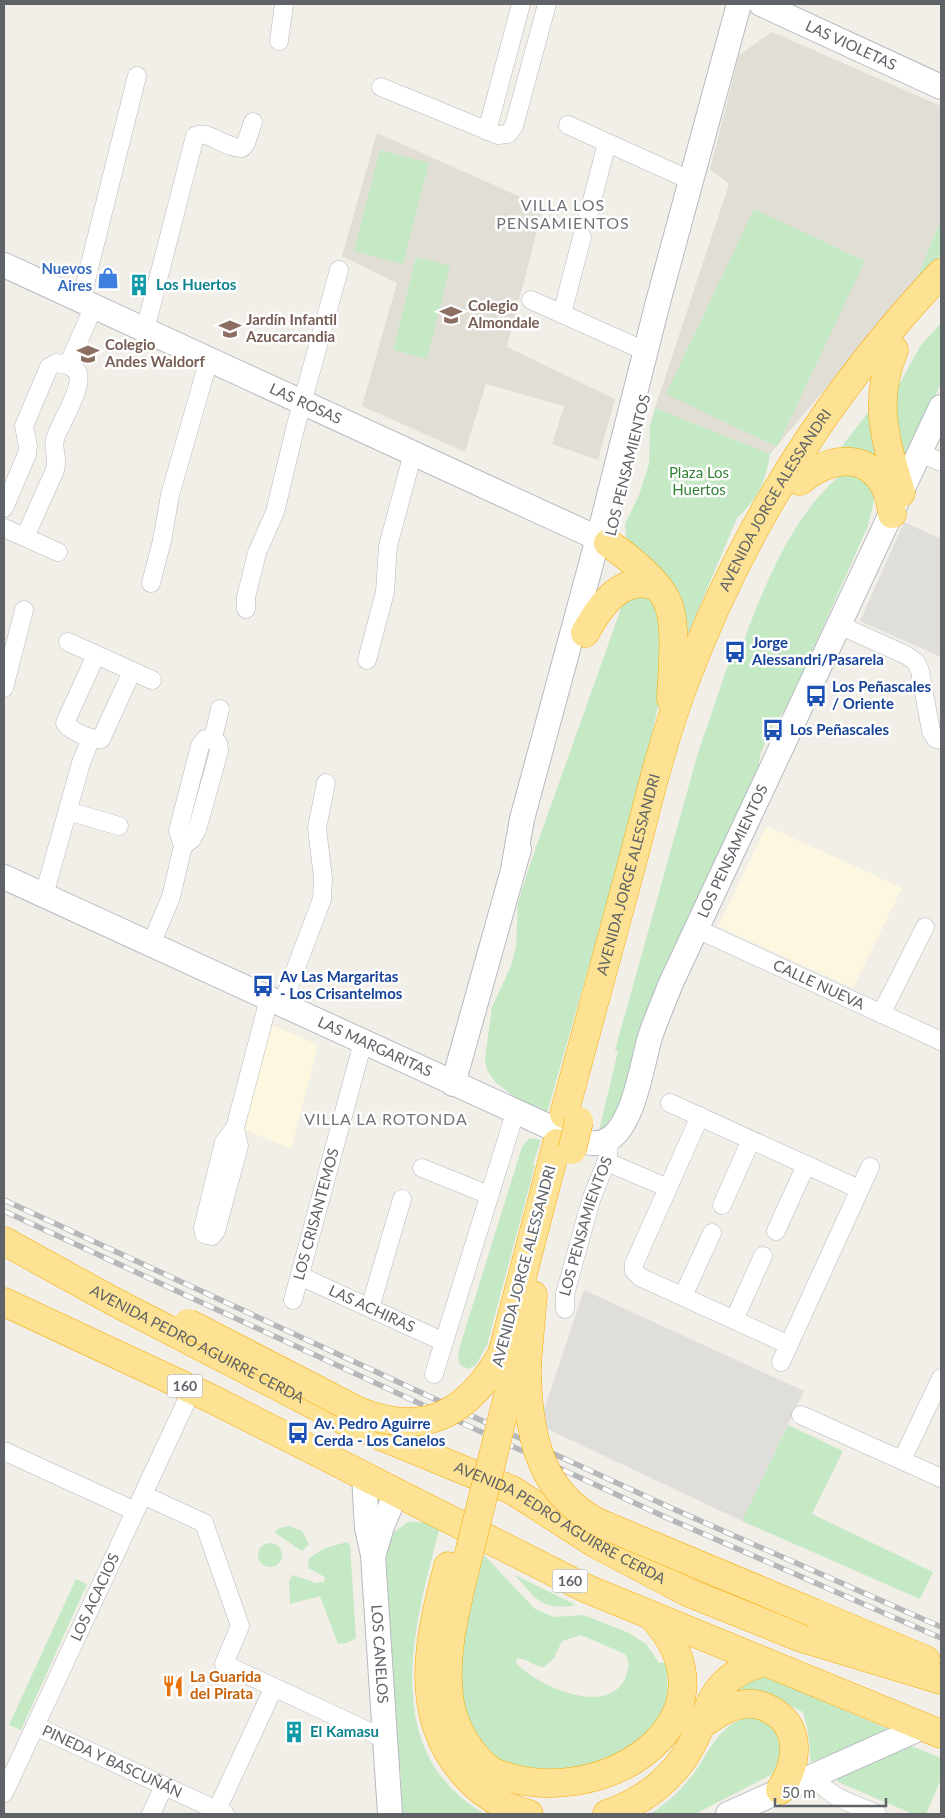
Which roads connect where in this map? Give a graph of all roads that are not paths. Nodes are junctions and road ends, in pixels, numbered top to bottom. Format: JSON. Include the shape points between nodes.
{"nodes":[{"id":1,"x":284,"y":4,"type":"edge"},
{"id":2,"x":521,"y":4,"type":"edge"},
{"id":3,"x":547,"y":4,"type":"edge"},
{"id":4,"x":739,"y":4,"type":"edge"},
{"id":5,"x":769,"y":8,"type":"edge"},
{"id":6,"x":279,"y":41,"type":"dead end"},
{"id":7,"x":730,"y":42,"type":"junction"},
{"id":8,"x":137,"y":76,"type":"dead end"},
{"id":9,"x":381,"y":87,"type":"dead end"},
{"id":10,"x":941,"y":87,"type":"edge"},
{"id":11,"x":253,"y":122,"type":"dead end"},
{"id":12,"x":568,"y":125,"type":"dead end"},
{"id":13,"x":487,"y":131,"type":"junction"},
{"id":14,"x":608,"y":143,"type":"junction"},
{"id":15,"x":692,"y":181,"type":"junction"},
{"id":16,"x":587,"y":220,"type":"dead end"},
{"id":17,"x":678,"y":235,"type":"junction"},
{"id":18,"x":582,"y":237,"type":"dead end"},
{"id":19,"x":4,"y":264,"type":"edge"},
{"id":20,"x":340,"y":270,"type":"dead end"},
{"id":21,"x":941,"y":292,"type":"edge"},
{"id":22,"x":531,"y":300,"type":"dead end"},
{"id":23,"x":87,"y":303,"type":"junction"},
{"id":24,"x":562,"y":314,"type":"junction"},
{"id":25,"x":145,"y":330,"type":"junction"},
{"id":26,"x":894,"y":350,"type":"junction"},
{"id":27,"x":645,"y":351,"type":"junction"},
{"id":28,"x":209,"y":359,"type":"junction"},
{"id":29,"x":68,"y":365,"type":"junction"},
{"id":30,"x":303,"y":402,"type":"junction"},
{"id":31,"x":941,"y":407,"type":"edge"},
{"id":32,"x":413,"y":453,"type":"junction"},
{"id":33,"x":931,"y":458,"type":"edge"},
{"id":34,"x":800,"y":481,"type":"junction"},
{"id":35,"x":896,"y":503,"type":"junction"},
{"id":36,"x":4,"y":508,"type":"edge"},
{"id":37,"x":4,"y":528,"type":"edge"},
{"id":38,"x":25,"y":537,"type":"junction"},
{"id":39,"x":603,"y":540,"type":"junction"},
{"id":40,"x":58,"y":552,"type":"dead end"},
{"id":41,"x":151,"y":583,"type":"dead end"},
{"id":42,"x":656,"y":586,"type":"junction"},
{"id":43,"x":246,"y":609,"type":"dead end"},
{"id":44,"x":24,"y":610,"type":"dead end"},
{"id":45,"x":839,"y":625,"type":"junction"},
{"id":46,"x":585,"y":633,"type":"junction"},
{"id":47,"x":68,"y":642,"type":"dead end"},
{"id":48,"x":96,"y":655,"type":"junction"},
{"id":49,"x":367,"y":660,"type":"dead end"},
{"id":50,"x":132,"y":671,"type":"junction"},
{"id":51,"x":152,"y":680,"type":"dead end"},
{"id":52,"x":4,"y":688,"type":"edge"},
{"id":53,"x":220,"y":709,"type":"dead end"},
{"id":54,"x":669,"y":728,"type":"junction"},
{"id":55,"x":91,"y":738,"type":"junction"},
{"id":56,"x":941,"y":740,"type":"edge"},
{"id":57,"x":326,"y":783,"type":"dead end"},
{"id":58,"x":68,"y":811,"type":"junction"},
{"id":59,"x":119,"y":826,"type":"dead end"},
{"id":60,"x":514,"y":864,"type":"junction"},
{"id":61,"x":4,"y":876,"type":"edge"},
{"id":62,"x":44,"y":895,"type":"junction"},
{"id":63,"x":925,"y":927,"type":"dead end"},
{"id":64,"x":696,"y":929,"type":"junction"},
{"id":65,"x":150,"y":944,"type":"junction"},
{"id":66,"x":276,"y":1002,"type":"junction"},
{"id":67,"x":881,"y":1014,"type":"junction"},
{"id":68,"x":941,"y":1041,"type":"edge"},
{"id":69,"x":363,"y":1042,"type":"junction"},
{"id":70,"x":453,"y":1084,"type":"junction"},
{"id":71,"x":670,"y":1103,"type":"dead end"},
{"id":72,"x":515,"y":1112,"type":"junction"},
{"id":73,"x":700,"y":1116,"type":"junction"},
{"id":74,"x":572,"y":1118,"type":"junction"},
{"id":75,"x":235,"y":1128,"type":"junction"},
{"id":76,"x":751,"y":1140,"type":"junction"},
{"id":77,"x":564,"y":1147,"type":"junction"},
{"id":78,"x":608,"y":1151,"type":"junction"},
{"id":79,"x":806,"y":1165,"type":"junction"},
{"id":80,"x":870,"y":1166,"type":"dead end"},
{"id":81,"x":422,"y":1168,"type":"dead end"},
{"id":82,"x":668,"y":1188,"type":"junction"},
{"id":83,"x":859,"y":1189,"type":"junction"},
{"id":84,"x":489,"y":1195,"type":"junction"},
{"id":85,"x":402,"y":1198,"type":"dead end"},
{"id":86,"x":722,"y":1205,"type":"dead end"},
{"id":87,"x":4,"y":1230,"type":"edge"},
{"id":88,"x":776,"y":1231,"type":"dead end"},
{"id":89,"x":712,"y":1233,"type":"dead end"},
{"id":90,"x":4,"y":1242,"type":"edge"},
{"id":91,"x":763,"y":1256,"type":"dead end"},
{"id":92,"x":300,"y":1276,"type":"junction"},
{"id":93,"x":683,"y":1296,"type":"junction"},
{"id":94,"x":294,"y":1300,"type":"dead end"},
{"id":95,"x":4,"y":1302,"type":"edge"},
{"id":96,"x":370,"y":1308,"type":"junction"},
{"id":97,"x":565,"y":1309,"type":"dead end"},
{"id":98,"x":734,"y":1320,"type":"junction"},
{"id":99,"x":444,"y":1342,"type":"junction"},
{"id":100,"x":789,"y":1345,"type":"junction"},
{"id":101,"x":515,"y":1359,"type":"junction"},
{"id":102,"x":781,"y":1362,"type":"dead end"},
{"id":103,"x":434,"y":1374,"type":"dead end"},
{"id":104,"x":941,"y":1378,"type":"edge"},
{"id":105,"x":187,"y":1400,"type":"dead end"},
{"id":106,"x":801,"y":1414,"type":"dead end"},
{"id":107,"x":4,"y":1452,"type":"edge"},
{"id":108,"x":902,"y":1460,"type":"junction"},
{"id":109,"x":364,"y":1475,"type":"junction"},
{"id":110,"x":941,"y":1478,"type":"edge"},
{"id":111,"x":397,"y":1491,"type":"junction"},
{"id":112,"x":143,"y":1495,"type":"junction"},
{"id":113,"x":135,"y":1512,"type":"junction"},
{"id":114,"x":462,"y":1545,"type":"junction"},
{"id":115,"x":373,"y":1555,"type":"junction"},
{"id":116,"x":652,"y":1616,"type":"junction"},
{"id":117,"x":765,"y":1662,"type":"junction"},
{"id":118,"x":941,"y":1666,"type":"edge"},
{"id":119,"x":941,"y":1680,"type":"edge"},
{"id":120,"x":274,"y":1687,"type":"junction"},
{"id":121,"x":35,"y":1726,"type":"junction"},
{"id":122,"x":698,"y":1727,"type":"junction"},
{"id":123,"x":932,"y":1730,"type":"edge"},
{"id":124,"x":385,"y":1739,"type":"junction"},
{"id":125,"x":814,"y":1775,"type":"junction"},
{"id":126,"x":164,"y":1786,"type":"junction"},
{"id":127,"x":780,"y":1790,"type":"junction"},
{"id":128,"x":4,"y":1793,"type":"edge"},
{"id":129,"x":221,"y":1812,"type":"edge"},
{"id":130,"x":151,"y":1814,"type":"edge"},
{"id":131,"x":390,"y":1814,"type":"edge"},
{"id":132,"x":529,"y":1814,"type":"edge"},
{"id":133,"x":606,"y":1814,"type":"edge"},
{"id":134,"x":728,"y":1814,"type":"edge"},
{"id":135,"x":877,"y":1814,"type":"edge"}],
"edges":[{"from":1,"to":6,"type":"street"},
{"from":2,"to":13,"type":"street"},
{"from":3,"to":13,"type":"street","via":[[512,131],[503,136]]},
{"from":4,"to":7,"type":"main road","name":"LOS PENSAMIENTOS"},
{"from":5,"to":7,"type":"main road","via":[[738,28]]},
{"from":5,"to":10,"type":"main road","name":"LAS VIOLETAS"},
{"from":7,"to":15,"type":"main road","name":"LOS PENSAMIENTOS"},
{"from":8,"to":23,"type":"street"},
{"from":9,"to":13,"type":"street"},
{"from":11,"to":25,"type":"street","via":[[242,148],[202,134],[195,136]]},
{"from":12,"to":14,"type":"street"},
{"from":14,"to":15,"type":"street"},
{"from":14,"to":16,"type":"street"},
{"from":15,"to":17,"type":"main road","name":"LOS PENSAMIENTOS"},
{"from":17,"to":27,"type":"main road","name":"LOS PENSAMIENTOS"},
{"from":17,"to":39,"type":"main road","name":"LOS PENSAMIENTOS","via":[[656,354]]},
{"from":18,"to":24,"type":"street"},
{"from":19,"to":23,"type":"main road","name":"LAS ROSAS"},
{"from":20,"to":30,"type":"street"},
{"from":21,"to":26,"type":"highway","name":"AVENIDA JORGE ALESSANDRI"},
{"from":21,"to":54,"type":"highway","name":"AVENIDA JORGE ALESSANDRI","via":[[859,367],[779,483],[712,612]]},
{"from":22,"to":24,"type":"street"},
{"from":23,"to":25,"type":"main road","name":"LAS ROSAS"},
{"from":23,"to":29,"type":"street"},
{"from":24,"to":27,"type":"street"},
{"from":25,"to":28,"type":"main road","name":"LAS ROSAS"},
{"from":26,"to":34,"type":"highway","name":"AVENIDA JORGE ALESSANDRI","via":[[830,434]]},
{"from":26,"to":35,"type":"highway","via":[[883,388],[882,416]]},
{"from":27,"to":39,"type":"main road","name":"LOS PENSAMIENTOS"},
{"from":28,"to":30,"type":"main road","name":"LAS ROSAS"},
{"from":28,"to":41,"type":"street","via":[[170,495]]},
{"from":29,"to":36,"type":"street","via":[[56,363],[47,371],[24,426],[27,454]]},
{"from":29,"to":38,"type":"street","via":[[79,374],[80,382],[54,440],[55,470]]},
{"from":30,"to":32,"type":"main road","name":"LAS ROSAS"},
{"from":30,"to":43,"type":"street","via":[[275,512],[257,553]]},
{"from":31,"to":33,"type":"main road","name":"LOS PENSAMIENTOS"},
{"from":32,"to":39,"type":"main road","name":"LAS ROSAS"},
{"from":32,"to":49,"type":"street","via":[[388,546],[385,592]]},
{"from":33,"to":35,"type":"main road","name":"LOS PENSAMIENTOS"},
{"from":34,"to":35,"type":"highway","via":[[826,465],[861,463],[869,466],[880,478]]},
{"from":34,"to":74,"type":"highway","name":"AVENIDA JORGE ALESSANDRI","via":[[742,588],[696,701]]},
{"from":35,"to":45,"type":"main road","name":"LOS PENSAMIENTOS"},
{"from":37,"to":38,"type":"street"},
{"from":38,"to":40,"type":"street"},
{"from":39,"to":42,"type":"highway"},
{"from":39,"to":46,"type":"main road","name":"LOS PENSAMIENTOS"},
{"from":39,"to":60,"type":"main road","name":"LOS PENSAMIENTOS","via":[[522,819]]},
{"from":42,"to":46,"type":"highway","via":[[636,583],[621,588],[607,600]]},
{"from":42,"to":54,"type":"highway","via":[[666,598],[671,618]]},
{"from":44,"to":52,"type":"street"},
{"from":45,"to":56,"type":"street","via":[[916,662],[931,731],[936,739]]},
{"from":45,"to":64,"type":"main road","name":"LOS PENSAMIENTOS"},
{"from":46,"to":60,"type":"main road","name":"LOS PENSAMIENTOS"},
{"from":47,"to":48,"type":"street"},
{"from":48,"to":50,"type":"street"},
{"from":48,"to":55,"type":"street","via":[[65,723]]},
{"from":50,"to":51,"type":"street"},
{"from":50,"to":55,"type":"street","via":[[101,739]]},
{"from":53,"to":65,"type":"street","via":[[213,738],[205,739],[200,746],[178,831],[183,846],[169,902]]},
{"from":54,"to":74,"type":"highway","name":"AVENIDA JORGE ALESSANDRI"},
{"from":55,"to":58,"type":"street"},
{"from":57,"to":66,"type":"street","via":[[317,828],[322,899]]},
{"from":58,"to":59,"type":"street"},
{"from":58,"to":62,"type":"street"},
{"from":60,"to":70,"type":"main road","name":"LOS PENSAMIENTOS"},
{"from":61,"to":62,"type":"main road","name":"LAS MARGARITAS"},
{"from":62,"to":65,"type":"main road","name":"LAS MARGARITAS"},
{"from":63,"to":67,"type":"street"},
{"from":64,"to":67,"type":"street","name":"CALLE NUEVA"},
{"from":64,"to":78,"type":"main road","name":"LOS PENSAMIENTOS","via":[[658,1014],[627,1117]]},
{"from":65,"to":66,"type":"main road","name":"LAS MARGARITAS"},
{"from":66,"to":69,"type":"main road","name":"LAS MARGARITAS"},
{"from":66,"to":75,"type":"street"},
{"from":67,"to":68,"type":"street","name":"CALLE NUEVA"},
{"from":69,"to":70,"type":"main road","name":"LAS MARGARITAS"},
{"from":69,"to":92,"type":"street","name":"LOS CRISANTEMOS"},
{"from":70,"to":72,"type":"main road","name":"LAS MARGARITAS"},
{"from":71,"to":73,"type":"street"},
{"from":72,"to":78,"type":"main road","name":"LAS MARGARITAS"},
{"from":72,"to":84,"type":"street"},
{"from":73,"to":76,"type":"street"},
{"from":73,"to":82,"type":"street"},
{"from":74,"to":77,"type":"highway","name":"AVENIDA JORGE ALESSANDRI"},
{"from":75,"to":75,"type":"street","via":[[224,1142],[202,1228],[207,1237],[216,1231],[238,1146]]},
{"from":76,"to":79,"type":"street"},
{"from":76,"to":86,"type":"street"},
{"from":77,"to":101,"type":"highway","name":"AVENIDA JORGE ALESSANDRI"},
{"from":77,"to":101,"type":"highway","name":"AVENIDA JORGE ALESSANDRI","via":[[533,1295]]},
{"from":78,"to":82,"type":"street"},
{"from":78,"to":97,"type":"street","name":"LOS PENSAMIENTOS","via":[[587,1213],[565,1294]]},
{"from":79,"to":83,"type":"street"},
{"from":79,"to":88,"type":"street"},
{"from":80,"to":83,"type":"street"},
{"from":81,"to":84,"type":"street"},
{"from":82,"to":93,"type":"street","via":[[634,1268],[640,1277]]},
{"from":83,"to":100,"type":"street"},
{"from":84,"to":99,"type":"street"},
{"from":85,"to":96,"type":"street"},
{"from":87,"to":101,"type":"highway","bridge":true,"via":[[381,1420],[418,1423],[442,1416],[465,1402],[486,1379]]},
{"from":89,"to":93,"type":"street"},
{"from":90,"to":119,"type":"highway","name":"AVENIDA PEDRO AGUIRRE CERDA","via":[[349,1423],[512,1490],[596,1544],[687,1592],[818,1643]]},
{"from":91,"to":98,"type":"street"},
{"from":92,"to":94,"type":"street","name":"LOS CRISANTEMOS"},
{"from":92,"to":96,"type":"street","name":"LAS ACHIRAS"},
{"from":93,"to":98,"type":"street"},
{"from":95,"to":109,"type":"highway","number":"160","via":[[210,1398]]},
{"from":96,"to":99,"type":"street","name":"LAS ACHIRAS"},
{"from":98,"to":100,"type":"street"},
{"from":99,"to":103,"type":"street"},
{"from":100,"to":102,"type":"street"},
{"from":101,"to":114,"type":"highway","name":"AVENIDA JORGE ALESSANDRI","bridge":true},
{"from":101,"to":118,"type":"highway","bridge":true,"via":[[536,1445],[552,1482],[575,1509],[599,1523]]},
{"from":104,"to":108,"type":"street"},
{"from":105,"to":112,"type":"street","name":"LOS ACACIOS"},
{"from":106,"to":108,"type":"street"},
{"from":107,"to":113,"type":"street"},
{"from":108,"to":110,"type":"street"},
{"from":109,"to":111,"type":"highway","number":"160"},
{"from":109,"to":115,"type":"main road","name":"LOS CANELOS","via":[[367,1528]]},
{"from":111,"to":115,"type":"main road","name":"LOS CANELOS"},
{"from":111,"to":116,"type":"highway","number":"160","via":[[554,1573]]},
{"from":112,"to":113,"type":"street","name":"LOS ACACIOS"},
{"from":112,"to":120,"type":"street","via":[[204,1523],[240,1626],[224,1664]]},
{"from":113,"to":121,"type":"street","name":"LOS ACACIOS"},
{"from":114,"to":116,"type":"highway","via":[[450,1644],[448,1680],[452,1710],[461,1736],[477,1758],[502,1780],[531,1794],[569,1800],[603,1793],[646,1769],[664,1748],[680,1707],[682,1674],[672,1644]]},
{"from":114,"to":132,"type":"highway","via":[[431,1632],[428,1673],[432,1711],[448,1753],[470,1781],[496,1801]]},
{"from":115,"to":124,"type":"main road","name":"LOS CANELOS"},
{"from":116,"to":117,"type":"highway","number":"160"},
{"from":117,"to":122,"type":"highway","via":[[742,1669],[723,1683]]},
{"from":117,"to":123,"type":"highway","number":"160"},
{"from":120,"to":124,"type":"street"},
{"from":120,"to":129,"type":"street","name":"PINEDA Y BASCUÑÁN"},
{"from":121,"to":126,"type":"street","name":"PINEDA Y BASCUÑÁN"},
{"from":121,"to":128,"type":"street","name":"LOS ACACIOS"},
{"from":122,"to":127,"type":"highway","via":[[739,1705],[754,1704],[774,1711],[788,1726],[794,1746],[792,1766]]},
{"from":122,"to":133,"type":"highway","via":[[684,1758],[667,1778],[644,1796]]},
{"from":123,"to":125,"type":"main road"},
{"from":124,"to":131,"type":"main road","name":"LOS CANELOS"},
{"from":125,"to":127,"type":"main road"},
{"from":125,"to":135,"type":"street","via":[[828,1791]]},
{"from":126,"to":129,"type":"street","name":"PINEDA Y BASCUÑÁN"},
{"from":126,"to":130,"type":"street"},
{"from":127,"to":134,"type":"main road"}]}
